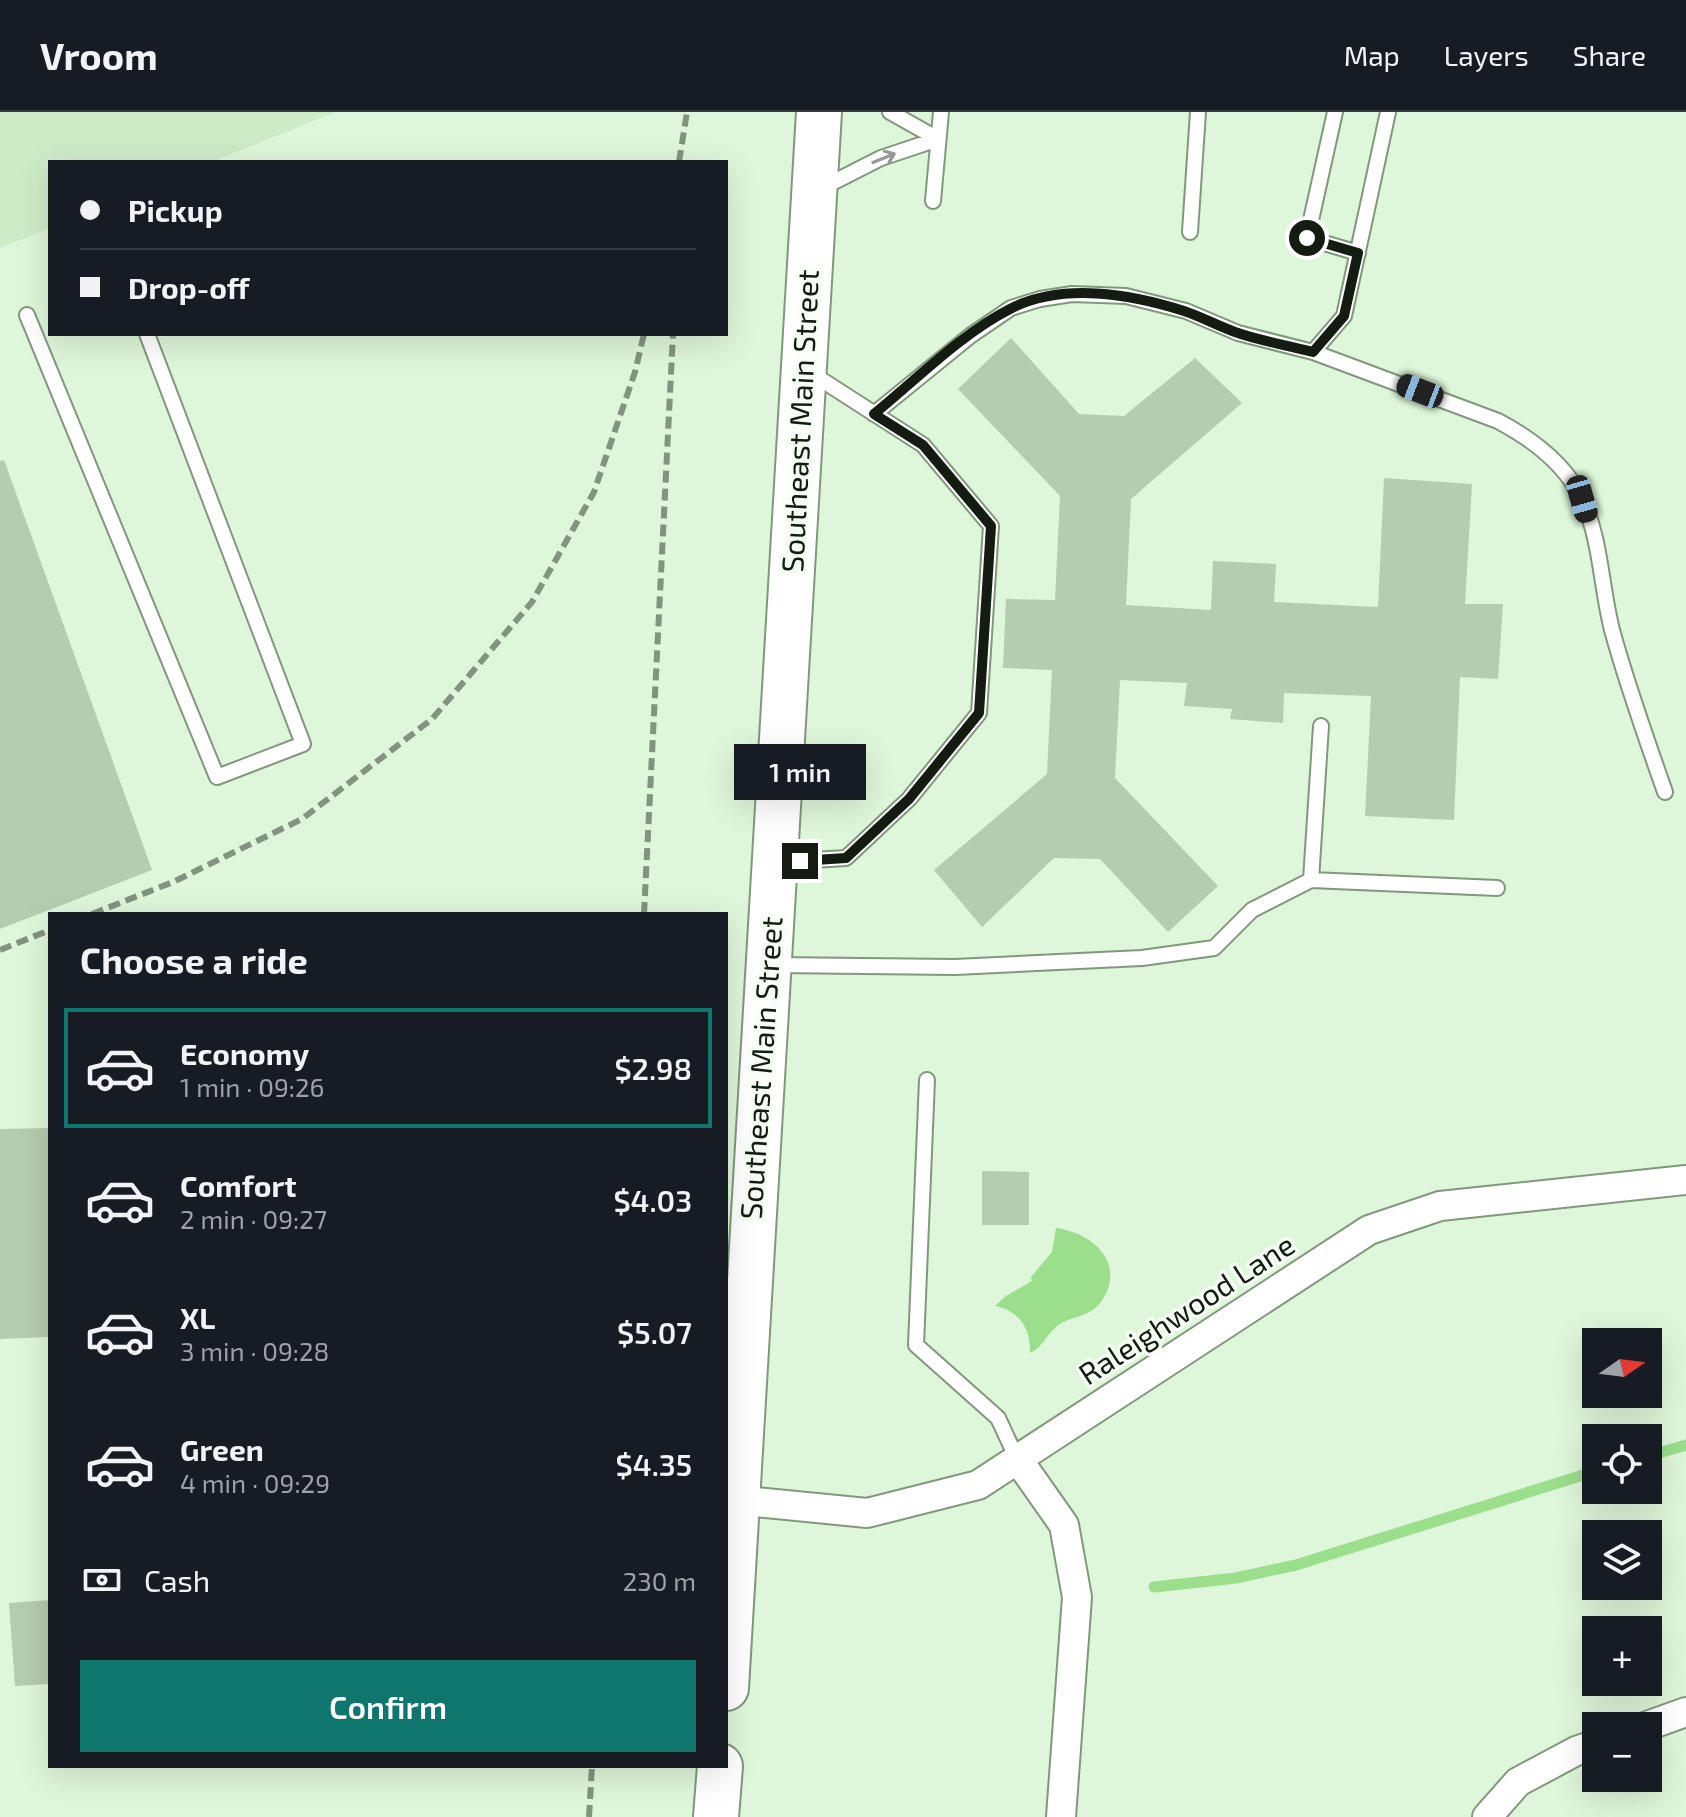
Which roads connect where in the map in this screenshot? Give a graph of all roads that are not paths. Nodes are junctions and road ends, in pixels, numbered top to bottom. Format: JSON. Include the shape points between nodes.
{"nodes":[{"id":1,"x":819,"y":112,"type":"edge"},
{"id":2,"x":890,"y":112,"type":"edge"},
{"id":3,"x":941,"y":112,"type":"edge"},
{"id":4,"x":1198,"y":112,"type":"edge"},
{"id":5,"x":1335,"y":112,"type":"edge"},
{"id":6,"x":1388,"y":112,"type":"edge"},
{"id":7,"x":938,"y":139,"type":"junction"},
{"id":8,"x":814,"y":192,"type":"junction"},
{"id":9,"x":933,"y":201,"type":"dead end"},
{"id":10,"x":1190,"y":232,"type":"dead end"},
{"id":11,"x":1358,"y":253,"type":"junction"},
{"id":12,"x":27,"y":315,"type":"dead end"},
{"id":13,"x":148,"y":336,"type":"edge"},
{"id":14,"x":1313,"y":352,"type":"junction"},
{"id":15,"x":804,"y":368,"type":"junction"},
{"id":16,"x":874,"y":414,"type":"junction"},
{"id":17,"x":1321,"y":726,"type":"dead end"},
{"id":18,"x":1665,"y":792,"type":"dead end"},
{"id":19,"x":774,"y":862,"type":"junction"},
{"id":20,"x":1311,"y":880,"type":"junction"},
{"id":21,"x":1497,"y":888,"type":"dead end"},
{"id":22,"x":768,"y":965,"type":"junction"},
{"id":23,"x":927,"y":1080,"type":"dead end"},
{"id":24,"x":1686,"y":1180,"type":"edge"},
{"id":25,"x":1019,"y":1461,"type":"junction"},
{"id":26,"x":735,"y":1500,"type":"junction"},
{"id":27,"x":728,"y":1646,"type":"edge"},
{"id":28,"x":1686,"y":1712,"type":"edge"},
{"id":29,"x":1662,"y":1721,"type":"edge"},
{"id":30,"x":1582,"y":1751,"type":"edge"},
{"id":31,"x":720,"y":1768,"type":"edge"},
{"id":32,"x":716,"y":1817,"type":"edge"},
{"id":33,"x":1061,"y":1817,"type":"edge"},
{"id":34,"x":1487,"y":1817,"type":"edge"}],
"edges":[{"from":1,"to":8,"type":"main road","name":"Southeast Main Street"},
{"from":2,"to":7,"type":"lane"},
{"from":3,"to":7,"type":"lane"},
{"from":4,"to":10,"type":"lane"},
{"from":5,"to":11,"type":"lane","via":[[1307,238]]},
{"from":6,"to":11,"type":"lane"},
{"from":8,"to":7,"type":"lane","one_way":true,"via":[[881,158]]},
{"from":7,"to":9,"type":"lane"},
{"from":8,"to":15,"type":"main road","name":"Southeast Main Street"},
{"from":11,"to":14,"type":"lane","via":[[1344,316]]},
{"from":12,"to":13,"type":"lane","via":[[217,777],[303,744]]},
{"from":14,"to":16,"type":"lane","via":[[1126,296],[1072,294],[1011,308]]},
{"from":14,"to":18,"type":"lane","via":[[1498,421],[1554,460],[1582,499],[1611,627]]},
{"from":15,"to":16,"type":"lane"},
{"from":15,"to":19,"type":"main road","name":"Southeast Main Street"},
{"from":16,"to":19,"type":"lane","via":[[923,445],[991,526],[979,713],[909,799],[846,858]]},
{"from":17,"to":20,"type":"lane"},
{"from":19,"to":22,"type":"main road","name":"Southeast Main Street"},
{"from":20,"to":21,"type":"lane"},
{"from":20,"to":22,"type":"lane","via":[[1252,910],[1214,948],[1142,958],[955,967]]},
{"from":22,"to":26,"type":"main road","name":"Southeast Main Street"},
{"from":23,"to":25,"type":"lane","via":[[916,1345],[998,1418]]},
{"from":24,"to":25,"type":"street","name":"Raleighwood Lane","via":[[1440,1206],[1369,1230]]},
{"from":25,"to":26,"type":"street","name":"Raleighwood Lane","via":[[978,1485],[867,1513]]},
{"from":25,"to":33,"type":"street","via":[[1064,1525],[1077,1597]]},
{"from":26,"to":27,"type":"main road","name":"Southeast Main Street"},
{"from":28,"to":29,"type":"street"},
{"from":30,"to":34,"type":"street","via":[[1518,1782]]},
{"from":31,"to":32,"type":"main road"}]}
